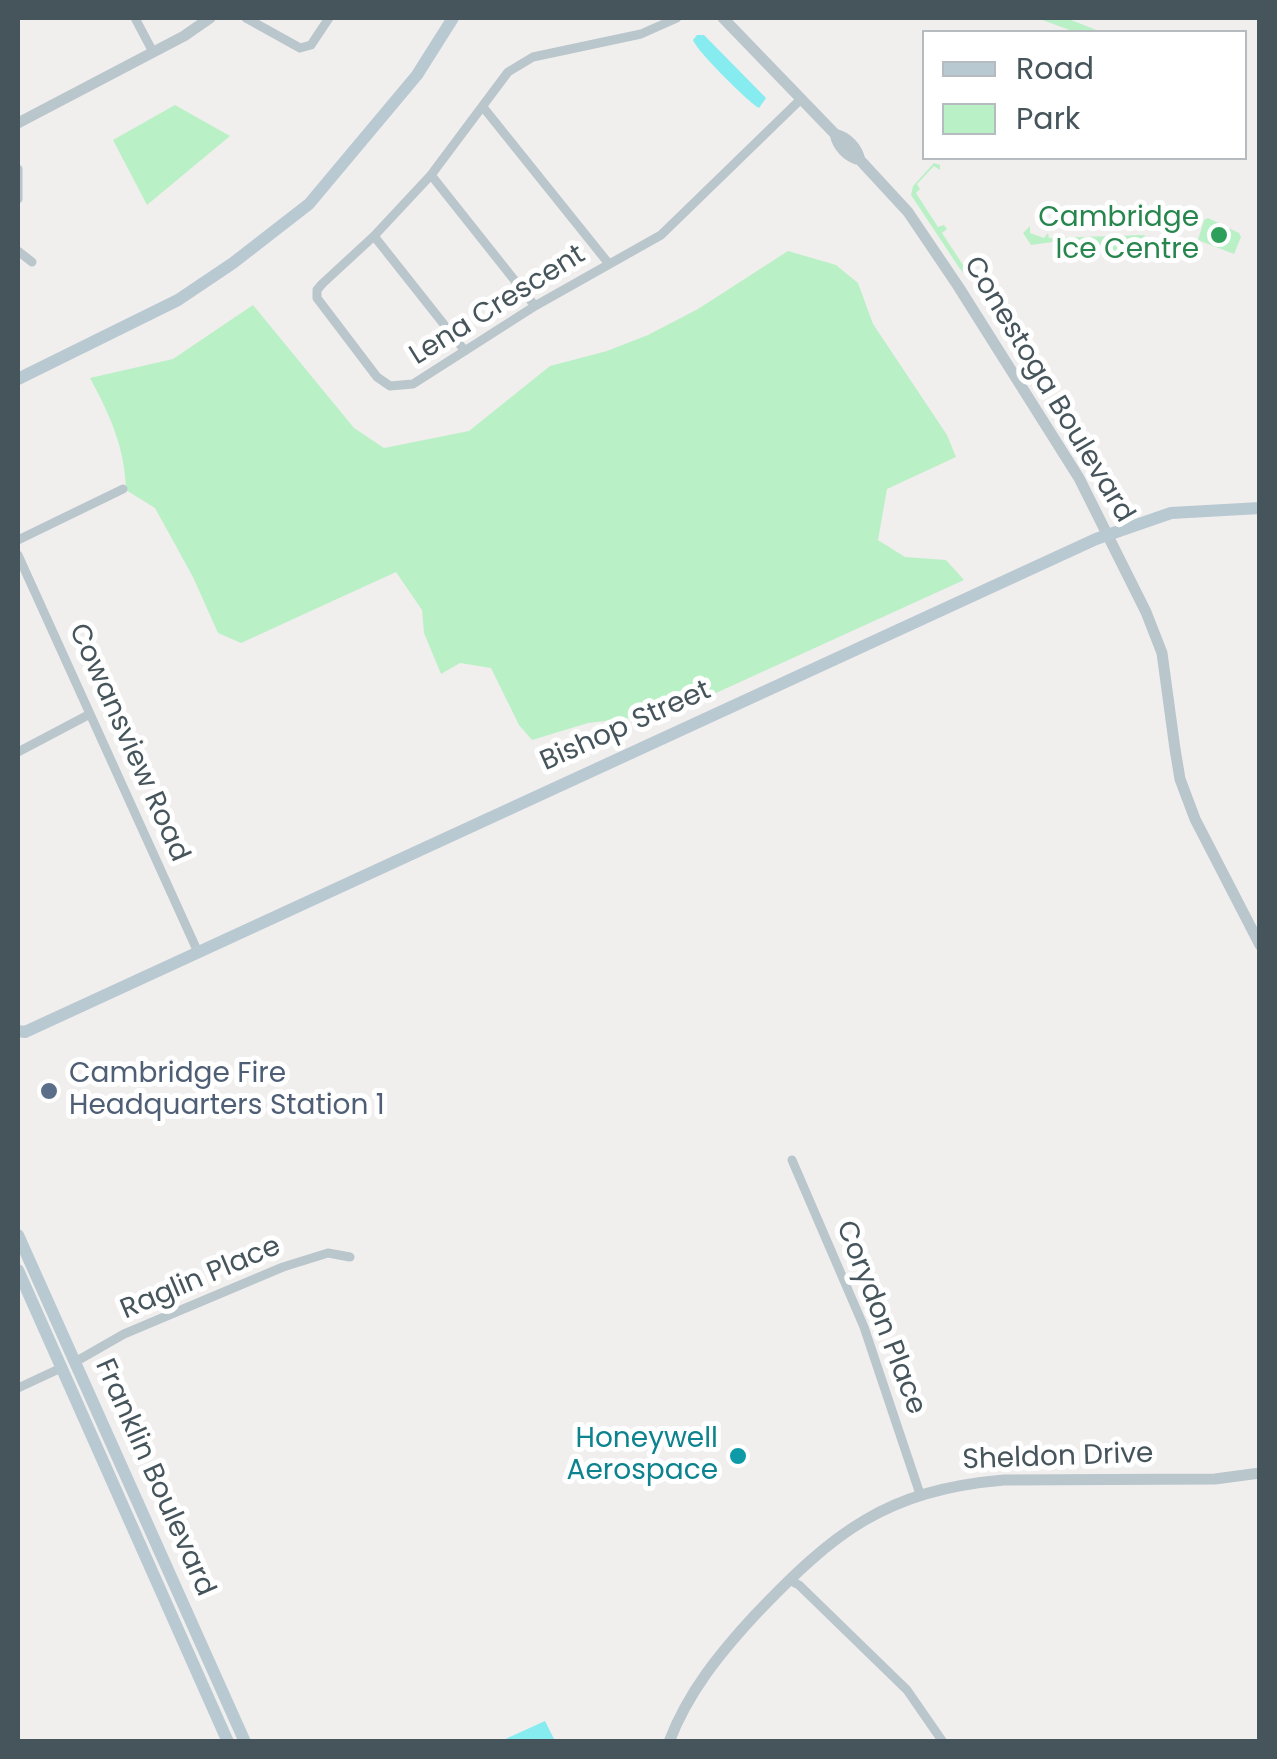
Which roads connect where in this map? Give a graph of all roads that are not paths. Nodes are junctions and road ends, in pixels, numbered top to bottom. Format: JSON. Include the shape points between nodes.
{"nodes":[{"id":1,"x":136,"y":18,"type":"edge"},
{"id":2,"x":210,"y":18,"type":"edge"},
{"id":3,"x":246,"y":18,"type":"edge"},
{"id":4,"x":329,"y":18,"type":"edge"},
{"id":5,"x":454,"y":18,"type":"edge"},
{"id":6,"x":677,"y":18,"type":"edge"},
{"id":7,"x":723,"y":18,"type":"edge"},
{"id":8,"x":154,"y":52,"type":"junction"},
{"id":9,"x":801,"y":99,"type":"junction"},
{"id":10,"x":483,"y":107,"type":"junction"},
{"id":11,"x":18,"y":123,"type":"edge"},
{"id":12,"x":18,"y":169,"type":"edge"},
{"id":13,"x":431,"y":175,"type":"junction"},
{"id":14,"x":18,"y":199,"type":"edge"},
{"id":15,"x":374,"y":236,"type":"junction"},
{"id":16,"x":18,"y":251,"type":"edge"},
{"id":17,"x":32,"y":262,"type":"dead end"},
{"id":18,"x":609,"y":264,"type":"junction"},
{"id":19,"x":534,"y":306,"type":"junction"},
{"id":20,"x":465,"y":351,"type":"junction"},
{"id":21,"x":18,"y":379,"type":"edge"},
{"id":22,"x":123,"y":489,"type":"dead end"},
{"id":23,"x":1260,"y":508,"type":"edge"},
{"id":24,"x":1107,"y":535,"type":"junction"},
{"id":25,"x":18,"y":540,"type":"edge"},
{"id":26,"x":18,"y":554,"type":"edge"},
{"id":27,"x":90,"y":714,"type":"junction"},
{"id":28,"x":18,"y":752,"type":"edge"},
{"id":29,"x":1260,"y":945,"type":"edge"},
{"id":30,"x":197,"y":950,"type":"junction"},
{"id":31,"x":20,"y":1035,"type":"edge"},
{"id":32,"x":792,"y":1160,"type":"dead end"},
{"id":33,"x":18,"y":1235,"type":"edge"},
{"id":34,"x":350,"y":1257,"type":"dead end"},
{"id":35,"x":18,"y":1270,"type":"edge"},
{"id":36,"x":68,"y":1365,"type":"junction"},
{"id":37,"x":18,"y":1388,"type":"edge"},
{"id":38,"x":1260,"y":1473,"type":"edge"},
{"id":39,"x":920,"y":1494,"type":"junction"},
{"id":40,"x":788,"y":1580,"type":"junction"},
{"id":41,"x":228,"y":1742,"type":"edge"},
{"id":42,"x":244,"y":1742,"type":"edge"},
{"id":43,"x":670,"y":1742,"type":"edge"},
{"id":44,"x":942,"y":1742,"type":"edge"}],
"edges":[{"from":1,"to":8,"type":"street"},
{"from":2,"to":8,"type":"street"},
{"from":3,"to":4,"type":"street","via":[[300,48],[311,45]]},
{"from":5,"to":21,"type":"main road","via":[[417,75],[309,204],[178,300]]},
{"from":6,"to":10,"type":"street","name":"Lena Crescent","via":[[641,34],[534,57],[508,72]]},
{"from":7,"to":9,"type":"street","name":"Conestoga Boulevard"},
{"from":8,"to":11,"type":"street"},
{"from":9,"to":18,"type":"street","name":"Lena Crescent","via":[[661,236]]},
{"from":9,"to":24,"type":"street","name":"Conestoga Boulevard","via":[[834,134],[844,136],[908,212],[1078,478]]},
{"from":10,"to":13,"type":"street","name":"Lena Crescent"},
{"from":10,"to":18,"type":"street"},
{"from":12,"to":14,"type":"street"},
{"from":13,"to":15,"type":"street","name":"Lena Crescent"},
{"from":13,"to":19,"type":"street"},
{"from":15,"to":20,"type":"street"},
{"from":15,"to":20,"type":"street","name":"Lena Crescent","via":[[316,294],[377,377],[390,386],[413,384]]},
{"from":16,"to":17,"type":"street"},
{"from":18,"to":19,"type":"street","name":"Lena Crescent"},
{"from":19,"to":20,"type":"street","name":"Lena Crescent"},
{"from":22,"to":25,"type":"street"},
{"from":23,"to":24,"type":"main road","name":"Bishop Street","via":[[1170,514]]},
{"from":24,"to":29,"type":"street","name":"Conestoga Boulevard","via":[[1162,652],[1180,779]]},
{"from":24,"to":30,"type":"main road","name":"Bishop Street"},
{"from":26,"to":27,"type":"street","name":"Cowansview Road"},
{"from":27,"to":28,"type":"street"},
{"from":27,"to":30,"type":"street","name":"Cowansview Road"},
{"from":30,"to":31,"type":"main road","name":"Bishop Street"},
{"from":32,"to":39,"type":"street","name":"Corydon Place","via":[[864,1327]]},
{"from":33,"to":36,"type":"main road","name":"Franklin Boulevard"},
{"from":34,"to":36,"type":"street","name":"Raglin Place","via":[[328,1254],[284,1267],[124,1334]]},
{"from":35,"to":36,"type":"main road","name":"Franklin Boulevard"},
{"from":36,"to":37,"type":"street","name":"Raglin Place"},
{"from":36,"to":41,"type":"main road","name":"Franklin Boulevard"},
{"from":36,"to":42,"type":"main road","name":"Franklin Boulevard"},
{"from":38,"to":39,"type":"street","name":"Sheldon Drive","via":[[1004,1480]]},
{"from":39,"to":40,"type":"street","name":"Sheldon Drive","via":[[841,1533]]},
{"from":40,"to":43,"type":"street","name":"Sheldon Drive","via":[[708,1670]]},
{"from":40,"to":44,"type":"street","via":[[906,1690]]}]}
